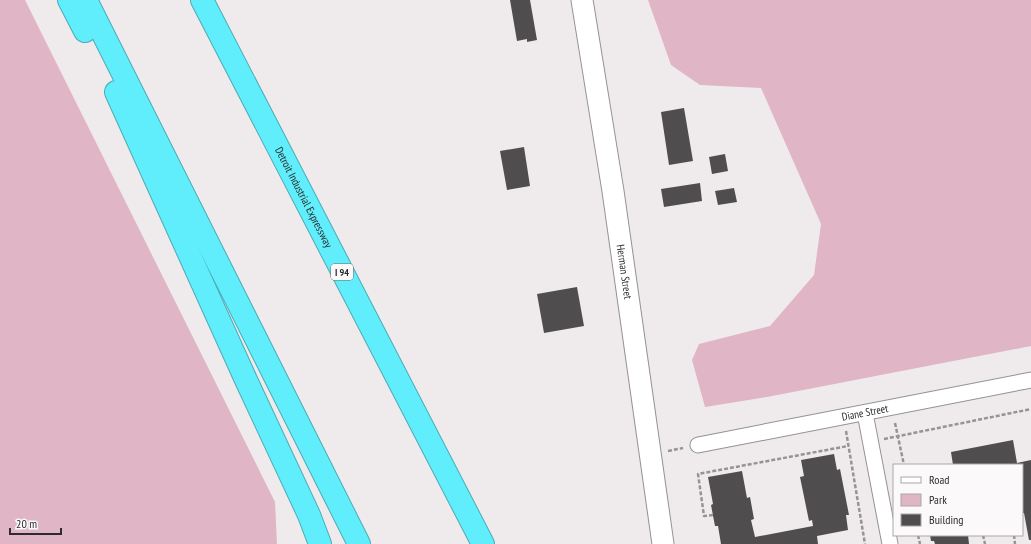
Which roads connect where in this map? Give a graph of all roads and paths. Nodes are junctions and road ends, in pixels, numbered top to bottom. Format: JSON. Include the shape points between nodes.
{"nodes":[{"id":1,"x":69,"y":0,"type":"edge"},
{"id":2,"x":86,"y":0,"type":"edge"},
{"id":3,"x":202,"y":0,"type":"edge"},
{"id":4,"x":582,"y":0,"type":"edge"},
{"id":5,"x":1031,"y":380,"type":"edge"},
{"id":6,"x":1031,"y":409,"type":"edge"},
{"id":7,"x":865,"y":413,"type":"junction"},
{"id":8,"x":894,"y":419,"type":"dead end"},
{"id":9,"x":845,"y":426,"type":"dead end"},
{"id":10,"x":898,"y":436,"type":"junction"},
{"id":11,"x":881,"y":440,"type":"dead end"},
{"id":12,"x":698,"y":445,"type":"joint"},
{"id":13,"x":848,"y":446,"type":"junction"},
{"id":14,"x":650,"y":455,"type":"junction"},
{"id":15,"x":904,"y":464,"type":"edge"},
{"id":16,"x":713,"y":515,"type":"dead end"},
{"id":17,"x":320,"y":544,"type":"edge"},
{"id":18,"x":359,"y":544,"type":"edge"},
{"id":19,"x":483,"y":544,"type":"edge"},
{"id":20,"x":664,"y":544,"type":"edge"},
{"id":21,"x":865,"y":544,"type":"edge"},
{"id":22,"x":890,"y":544,"type":"edge"}],
"edges":[{"from":1,"to":17,"type":"highway","via":[[118,96]]},
{"from":2,"to":18,"type":"highway"},
{"from":3,"to":19,"type":"highway","name":"Detroit Industrial Expressway","number":"I 94"},
{"from":4,"to":14,"type":"street","name":"Herman Street","via":[[613,191]]},
{"from":5,"to":7,"type":"street","name":"Diane Street"},
{"from":6,"to":10,"type":"path"},
{"from":7,"to":12,"type":"street","name":"Diane Street"},
{"from":7,"to":22,"type":"street"},
{"from":8,"to":10,"type":"path"},
{"from":9,"to":13,"type":"path"},
{"from":10,"to":11,"type":"path"},
{"from":10,"to":15,"type":"path"},
{"from":12,"to":14,"type":"path"},
{"from":13,"to":16,"type":"path","via":[[698,474],[704,516]]},
{"from":13,"to":21,"type":"path"},
{"from":14,"to":20,"type":"street","name":"Herman Street"}]}
